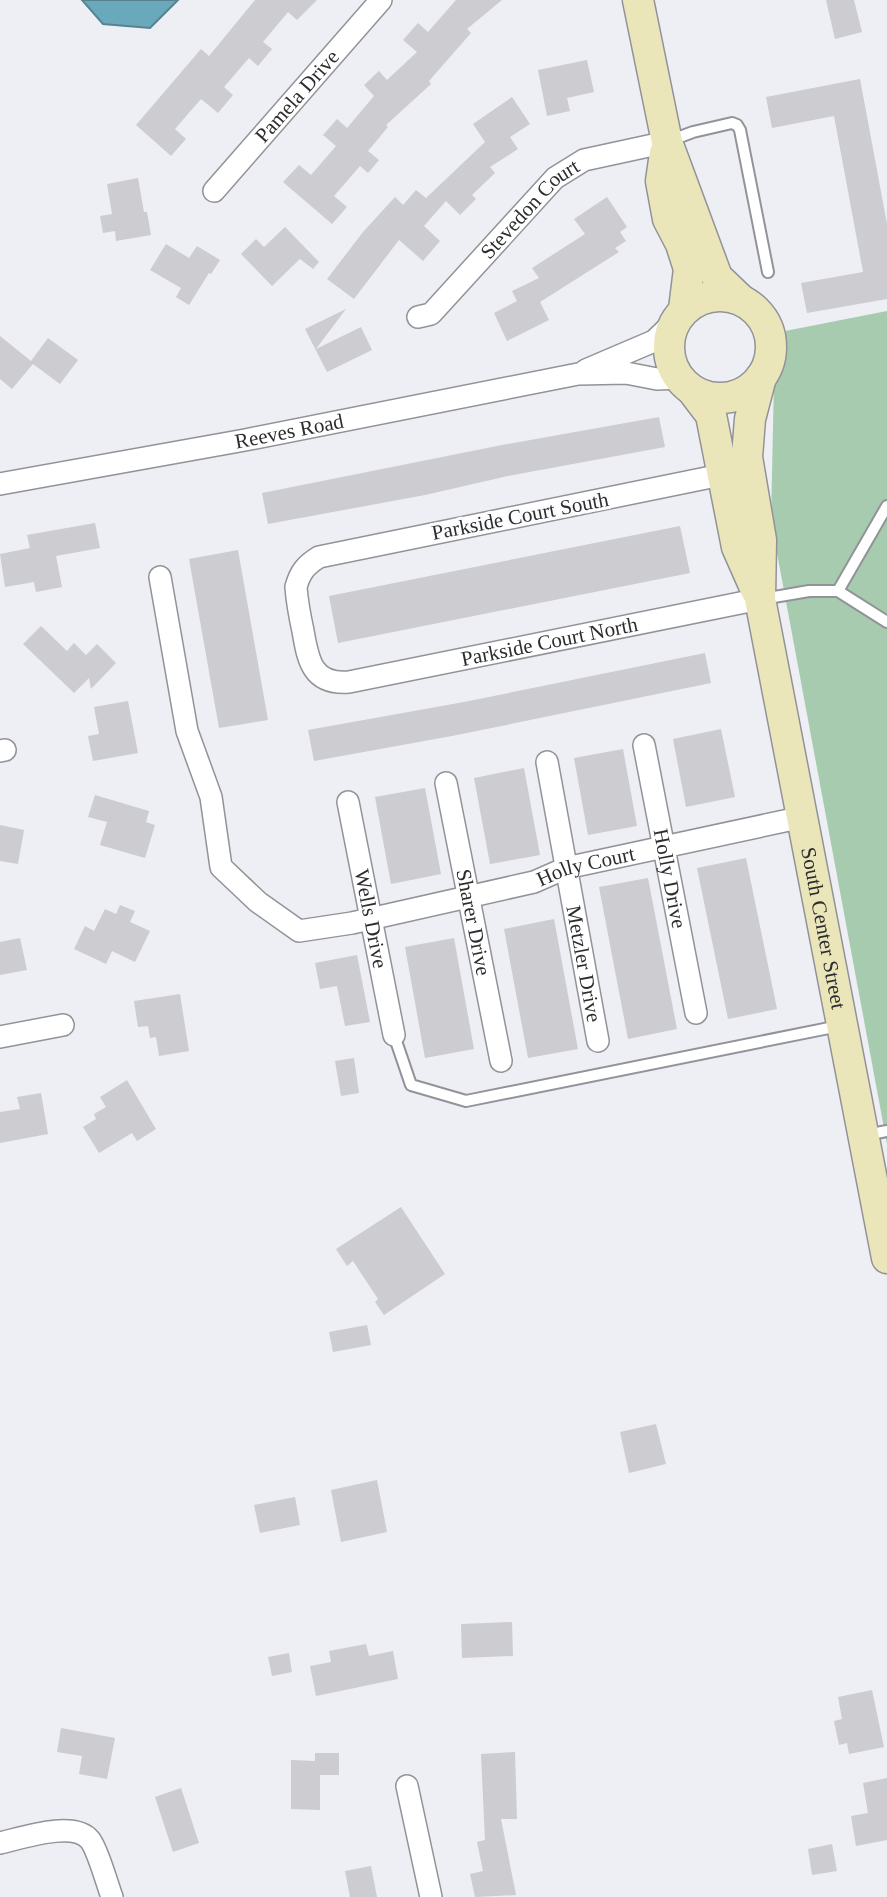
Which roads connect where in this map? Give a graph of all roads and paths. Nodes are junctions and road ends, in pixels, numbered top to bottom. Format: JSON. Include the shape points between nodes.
{"nodes":[{"id":1,"x":381,"y":0,"type":"edge"},
{"id":2,"x":638,"y":0,"type":"edge"},
{"id":3,"x":667,"y":142,"type":"junction"},
{"id":4,"x":215,"y":191,"type":"dead end"},
{"id":5,"x":768,"y":272,"type":"dead end"},
{"id":6,"x":741,"y":300,"type":"junction"},
{"id":7,"x":680,"y":315,"type":"junction"},
{"id":8,"x":418,"y":317,"type":"dead end"},
{"id":9,"x":578,"y":374,"type":"junction"},
{"id":10,"x":761,"y":377,"type":"junction"},
{"id":11,"x":685,"y":384,"type":"junction"},
{"id":12,"x":721,"y":475,"type":"junction"},
{"id":13,"x":0,"y":484,"type":"edge"},
{"id":14,"x":887,"y":506,"type":"edge"},
{"id":15,"x":160,"y":578,"type":"dead end"},
{"id":16,"x":838,"y":591,"type":"junction"},
{"id":17,"x":760,"y":599,"type":"junction"},
{"id":18,"x":887,"y":622,"type":"edge"},
{"id":19,"x":339,"y":683,"type":"joint"},
{"id":20,"x":644,"y":745,"type":"dead end"},
{"id":21,"x":547,"y":762,"type":"dead end"},
{"id":22,"x":446,"y":783,"type":"dead end"},
{"id":23,"x":348,"y":802,"type":"dead end"},
{"id":24,"x":803,"y":817,"type":"junction"},
{"id":25,"x":664,"y":847,"type":"junction"},
{"id":26,"x":566,"y":868,"type":"junction"},
{"id":27,"x":468,"y":896,"type":"junction"},
{"id":28,"x":371,"y":918,"type":"junction"},
{"id":29,"x":696,"y":1013,"type":"dead end"},
{"id":30,"x":64,"y":1025,"type":"dead end"},
{"id":31,"x":842,"y":1026,"type":"junction"},
{"id":32,"x":394,"y":1035,"type":"joint"},
{"id":33,"x":0,"y":1037,"type":"edge"},
{"id":34,"x":598,"y":1041,"type":"dead end"},
{"id":35,"x":501,"y":1061,"type":"dead end"},
{"id":36,"x":875,"y":1133,"type":"edge"},
{"id":37,"x":887,"y":1258,"type":"edge"},
{"id":38,"x":407,"y":1786,"type":"dead end"},
{"id":39,"x":0,"y":1843,"type":"edge"},
{"id":40,"x":111,"y":1897,"type":"edge"},
{"id":41,"x":431,"y":1897,"type":"edge"}],
"edges":[{"from":1,"to":4,"type":"street","name":"Pamela Drive"},
{"from":2,"to":3,"type":"main road"},
{"from":3,"to":5,"type":"lane","via":[[693,132],[737,125]]},
{"from":3,"to":6,"type":"main road","via":[[717,277]]},
{"from":3,"to":7,"type":"main road","via":[[661,181],[668,219],[689,269]]},
{"from":3,"to":8,"type":"street","name":"Stevedon Court","via":[[584,160],[555,178],[431,314]]},
{"from":6,"to":7,"type":"main road","via":[[711,296],[697,300]]},
{"from":6,"to":10,"type":"main road","via":[[759,314],[770,334],[769,364]]},
{"from":7,"to":9,"type":"street","name":"Reeves Road","via":[[654,341]]},
{"from":7,"to":11,"type":"main road","via":[[669,336],[668,351],[671,365]]},
{"from":9,"to":11,"type":"street","name":"Reeves Road","via":[[626,373]]},
{"from":9,"to":13,"type":"street","name":"Reeves Road"},
{"from":10,"to":11,"type":"main road","via":[[751,388],[722,398],[706,396]]},
{"from":10,"to":17,"type":"main road","name":"South Center Street","via":[[750,419],[747,457],[761,540]]},
{"from":11,"to":12,"type":"main road","name":"South Center Street","via":[[711,415]]},
{"from":12,"to":17,"type":"main road","name":"South Center Street","via":[[737,547]]},
{"from":12,"to":19,"type":"street","name":"Parkside Court South","via":[[318,557],[299,575],[297,596],[309,661],[326,679]]},
{"from":14,"to":16,"type":"lane"},
{"from":15,"to":28,"type":"street","name":"Holly Court","via":[[187,731],[211,797],[221,867],[258,902],[299,930]]},
{"from":16,"to":17,"type":"lane"},
{"from":16,"to":18,"type":"lane"},
{"from":17,"to":19,"type":"street","name":"Parkside Court North"},
{"from":17,"to":24,"type":"main road","name":"South Center Street"},
{"from":20,"to":25,"type":"street","name":"Holly Drive"},
{"from":21,"to":26,"type":"street","name":"Metzler Drive"},
{"from":22,"to":27,"type":"street","name":"Sharer Drive"},
{"from":23,"to":28,"type":"street","name":"Wells Drive"},
{"from":24,"to":25,"type":"street","name":"Holly Court"},
{"from":24,"to":31,"type":"main road","name":"South Center Street"},
{"from":25,"to":26,"type":"street","name":"Holly Court"},
{"from":25,"to":29,"type":"street","name":"Holly Drive"},
{"from":26,"to":27,"type":"street","name":"Holly Court","via":[[534,882]]},
{"from":26,"to":34,"type":"street","name":"Metzler Drive"},
{"from":27,"to":28,"type":"street","name":"Holly Court"},
{"from":27,"to":35,"type":"street","name":"Sharer Drive"},
{"from":28,"to":32,"type":"street","name":"Wells Drive"},
{"from":30,"to":33,"type":"street"},
{"from":31,"to":32,"type":"lane","via":[[466,1101],[411,1085]]},
{"from":31,"to":36,"type":"main road","name":"South Center Street"},
{"from":36,"to":37,"type":"main road","name":"South Center Street"},
{"from":38,"to":41,"type":"street"},
{"from":39,"to":40,"type":"street","via":[[79,1831],[91,1841]]}]}
